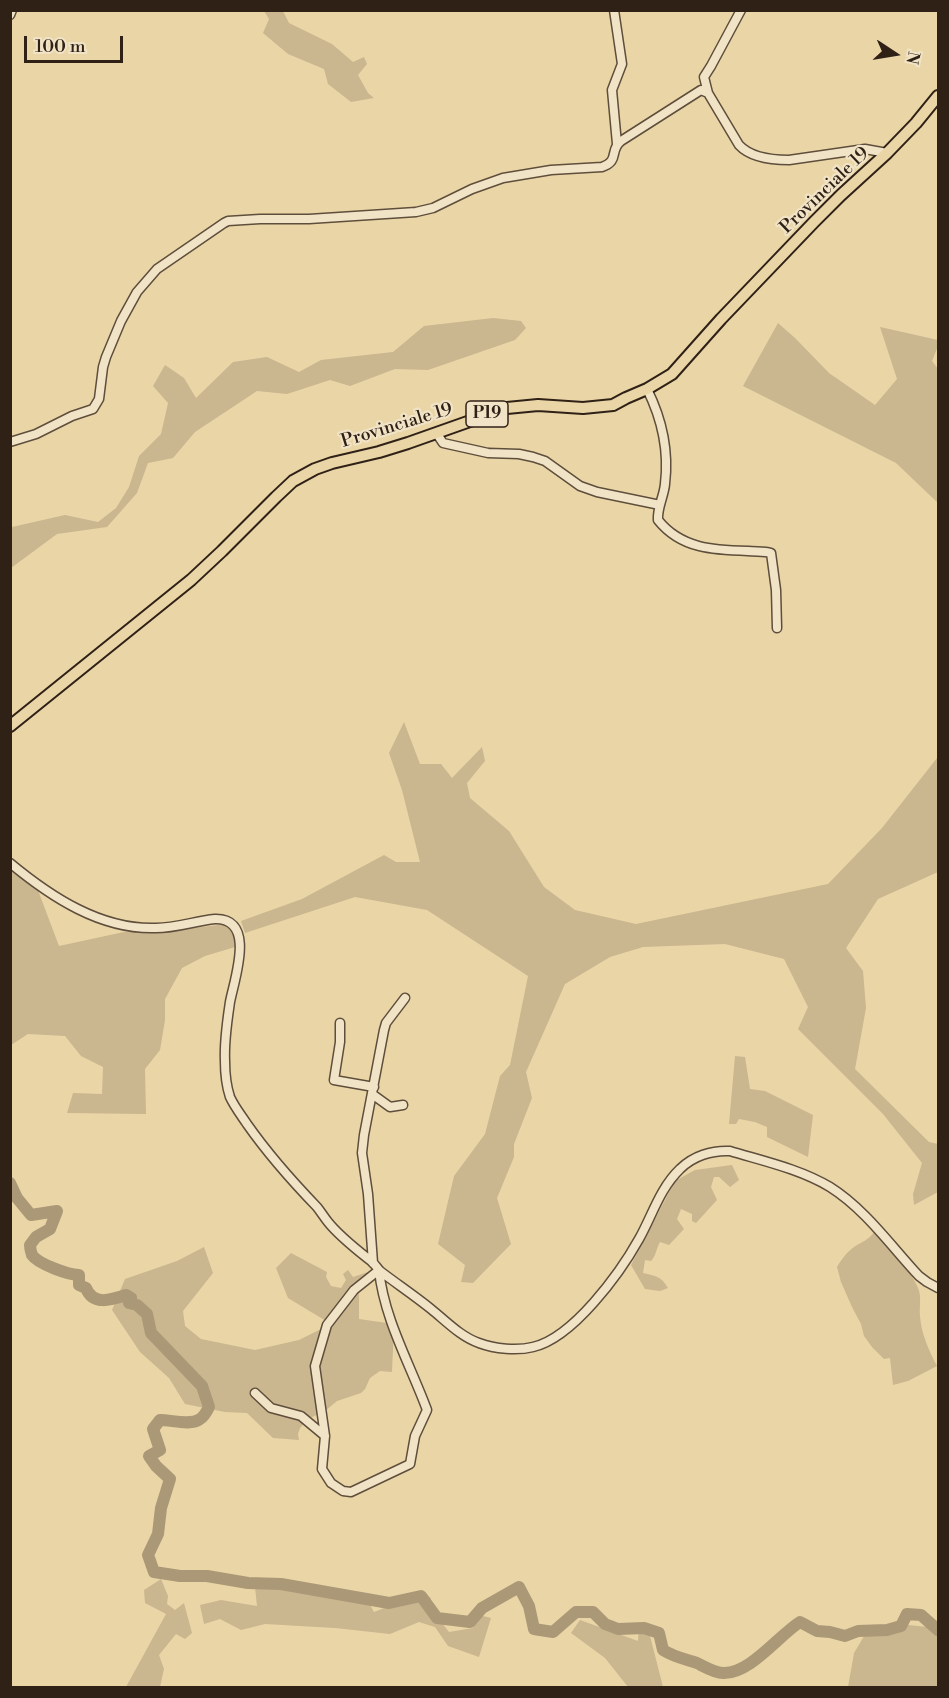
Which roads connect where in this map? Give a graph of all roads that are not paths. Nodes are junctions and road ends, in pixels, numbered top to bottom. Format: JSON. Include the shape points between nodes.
{"nodes":[{"id":1,"x":614,"y":10,"type":"edge"},
{"id":2,"x":741,"y":10,"type":"edge"},
{"id":3,"x":708,"y":93,"type":"junction"},
{"id":4,"x":939,"y":96,"type":"edge"},
{"id":5,"x":616,"y":144,"type":"junction"},
{"id":6,"x":887,"y":153,"type":"junction"},
{"id":7,"x":647,"y":389,"type":"junction"},
{"id":8,"x":438,"y":432,"type":"junction"},
{"id":9,"x":10,"y":442,"type":"edge"},
{"id":10,"x":660,"y":505,"type":"junction"},
{"id":11,"x":777,"y":628,"type":"dead end"},
{"id":12,"x":10,"y":726,"type":"edge"},
{"id":13,"x":10,"y":863,"type":"edge"},
{"id":14,"x":405,"y":998,"type":"dead end"},
{"id":15,"x":340,"y":1023,"type":"dead end"},
{"id":16,"x":373,"y":1090,"type":"junction"},
{"id":17,"x":403,"y":1105,"type":"dead end"},
{"id":18,"x":376,"y":1266,"type":"junction"},
{"id":19,"x":939,"y":1288,"type":"edge"},
{"id":20,"x":255,"y":1393,"type":"dead end"},
{"id":21,"x":325,"y":1436,"type":"junction"}],
"edges":[{"from":1,"to":5,"type":"street","via":[[622,64],[612,90]]},
{"from":2,"to":3,"type":"street","via":[[704,77]]},
{"from":3,"to":5,"type":"street","via":[[701,90]]},
{"from":3,"to":6,"type":"street","via":[[744,151],[789,160],[865,149]]},
{"from":4,"to":6,"type":"main road","name":"Provinciale 19","number":"P19"},
{"from":5,"to":9,"type":"street","via":[[609,165],[502,178],[416,212],[228,221],[157,269],[137,292],[106,357],[99,399],[93,409]]},
{"from":6,"to":7,"type":"main road","name":"Provinciale 19","number":"P19","via":[[814,222],[672,374]]},
{"from":7,"to":8,"type":"main road","name":"Provinciale 19","number":"P19","via":[[606,406],[507,408]]},
{"from":7,"to":10,"type":"street","via":[[666,444],[666,483]]},
{"from":8,"to":10,"type":"street","via":[[443,443],[533,457],[579,486]]},
{"from":8,"to":12,"type":"main road","name":"Provinciale 19","number":"P19","via":[[332,463],[293,481],[191,580]]},
{"from":10,"to":11,"type":"street","via":[[658,520],[683,542],[771,553]]},
{"from":13,"to":18,"type":"street","via":[[56,896],[110,923],[158,928],[215,919],[230,921],[238,935],[240,955],[225,1033],[225,1073],[231,1099],[281,1170],[328,1222]]},
{"from":14,"to":16,"type":"street","via":[[386,1023]]},
{"from":15,"to":16,"type":"street","via":[[334,1080]]},
{"from":16,"to":17,"type":"street","via":[[390,1107]]},
{"from":16,"to":18,"type":"street","via":[[362,1153]]},
{"from":18,"to":19,"type":"street","via":[[470,1339],[498,1347],[533,1347],[572,1325],[599,1296],[630,1254],[680,1168],[720,1150],[797,1172],[829,1186],[858,1210],[920,1276]]},
{"from":18,"to":21,"type":"street","via":[[327,1325],[315,1366]]},
{"from":18,"to":21,"type":"street","via":[[400,1347],[427,1410],[415,1436],[410,1464],[351,1492],[331,1484],[322,1469]]},
{"from":20,"to":21,"type":"street","via":[[271,1408],[301,1416]]}]}
